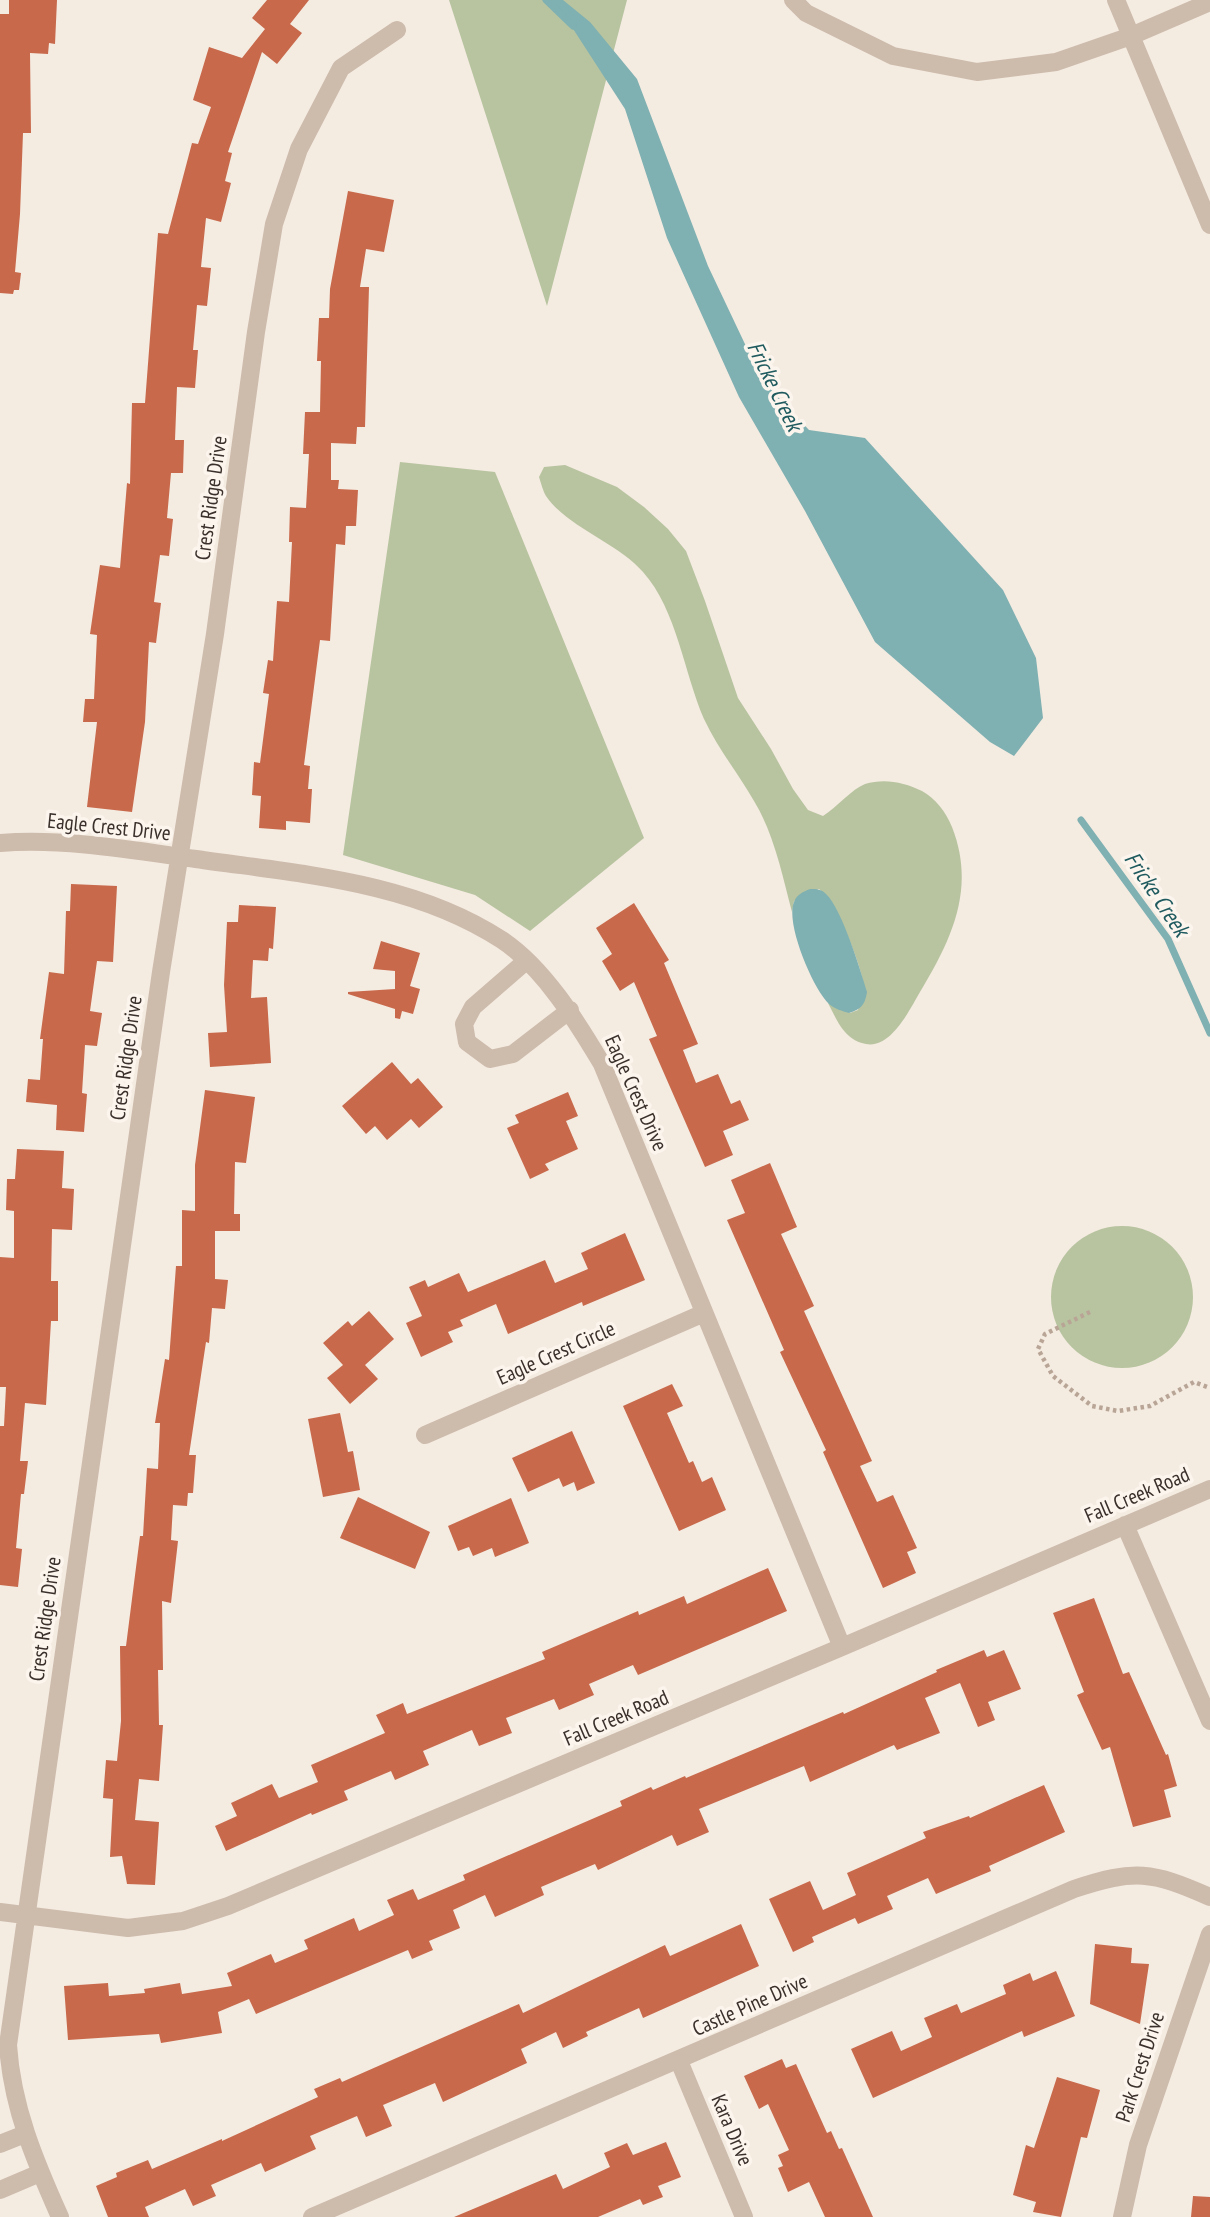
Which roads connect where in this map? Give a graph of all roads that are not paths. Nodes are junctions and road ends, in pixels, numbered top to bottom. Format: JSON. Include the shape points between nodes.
{"nodes":[{"id":1,"x":793,"y":0,"type":"edge"},
{"id":2,"x":1116,"y":0,"type":"edge"},
{"id":3,"x":1210,"y":2,"type":"edge"},
{"id":4,"x":397,"y":30,"type":"dead end"},
{"id":5,"x":1131,"y":36,"type":"junction"},
{"id":6,"x":1210,"y":225,"type":"edge"},
{"id":7,"x":0,"y":843,"type":"edge"},
{"id":8,"x":178,"y":857,"type":"junction"},
{"id":9,"x":526,"y":961,"type":"junction"},
{"id":10,"x":570,"y":1010,"type":"junction"},
{"id":11,"x":704,"y":1313,"type":"junction"},
{"id":12,"x":425,"y":1435,"type":"dead end"},
{"id":13,"x":1210,"y":1489,"type":"edge"},
{"id":14,"x":1125,"y":1525,"type":"junction"},
{"id":15,"x":842,"y":1647,"type":"junction"},
{"id":16,"x":1210,"y":1721,"type":"edge"},
{"id":17,"x":1210,"y":1897,"type":"edge"},
{"id":18,"x":0,"y":1912,"type":"edge"},
{"id":19,"x":26,"y":1916,"type":"junction"},
{"id":20,"x":1210,"y":1934,"type":"edge"},
{"id":21,"x":679,"y":2061,"type":"junction"},
{"id":22,"x":25,"y":2134,"type":"junction"},
{"id":23,"x":0,"y":2144,"type":"edge"},
{"id":24,"x":40,"y":2173,"type":"junction"},
{"id":25,"x":0,"y":2190,"type":"edge"},
{"id":26,"x":60,"y":2217,"type":"edge"},
{"id":27,"x":312,"y":2217,"type":"edge"},
{"id":28,"x":744,"y":2217,"type":"edge"},
{"id":29,"x":1122,"y":2217,"type":"edge"}],
"edges":[{"from":1,"to":5,"type":"street","via":[[806,13],[893,56],[977,72],[1056,62]]},
{"from":2,"to":5,"type":"street"},
{"from":3,"to":5,"type":"street"},
{"from":4,"to":8,"type":"street","name":"Crest Ridge Drive","via":[[341,68],[299,149],[274,223]]},
{"from":5,"to":6,"type":"street"},
{"from":7,"to":8,"type":"street","name":"Eagle Crest Drive","via":[[99,847]]},
{"from":8,"to":9,"type":"street","name":"Eagle Crest Drive","via":[[387,891],[447,910],[503,941]]},
{"from":8,"to":19,"type":"street","name":"Crest Ridge Drive"},
{"from":9,"to":10,"type":"street","name":"Eagle Crest Drive"},
{"from":9,"to":10,"type":"street","via":[[473,1007],[464,1024],[467,1042],[490,1059],[513,1054]]},
{"from":10,"to":11,"type":"street","name":"Eagle Crest Drive","via":[[602,1063]]},
{"from":11,"to":12,"type":"street","name":"Eagle Crest Circle"},
{"from":11,"to":15,"type":"street","name":"Eagle Crest Drive"},
{"from":13,"to":14,"type":"street","name":"Fall Creek Road"},
{"from":14,"to":15,"type":"street","name":"Fall Creek Road"},
{"from":14,"to":16,"type":"street"},
{"from":15,"to":19,"type":"street","name":"Fall Creek Road","via":[[183,1921],[128,1928]]},
{"from":17,"to":21,"type":"street","name":"Castle Pine Drive","via":[[1141,1874],[1110,1877],[1061,1894]]},
{"from":18,"to":19,"type":"street","name":"Fall Creek Road"},
{"from":19,"to":22,"type":"street","name":"Crest Ridge Drive","via":[[8,2045],[11,2082]]},
{"from":20,"to":29,"type":"street","name":"Park Crest Drive","via":[[1138,2145]]},
{"from":21,"to":27,"type":"street","name":"Castle Pine Drive"},
{"from":21,"to":28,"type":"street","name":"Kara Drive"},
{"from":22,"to":23,"type":"street"},
{"from":22,"to":24,"type":"street","name":"Crest Ridge Drive"},
{"from":24,"to":25,"type":"street"},
{"from":24,"to":26,"type":"street","name":"Crest Ridge Drive"}]}
